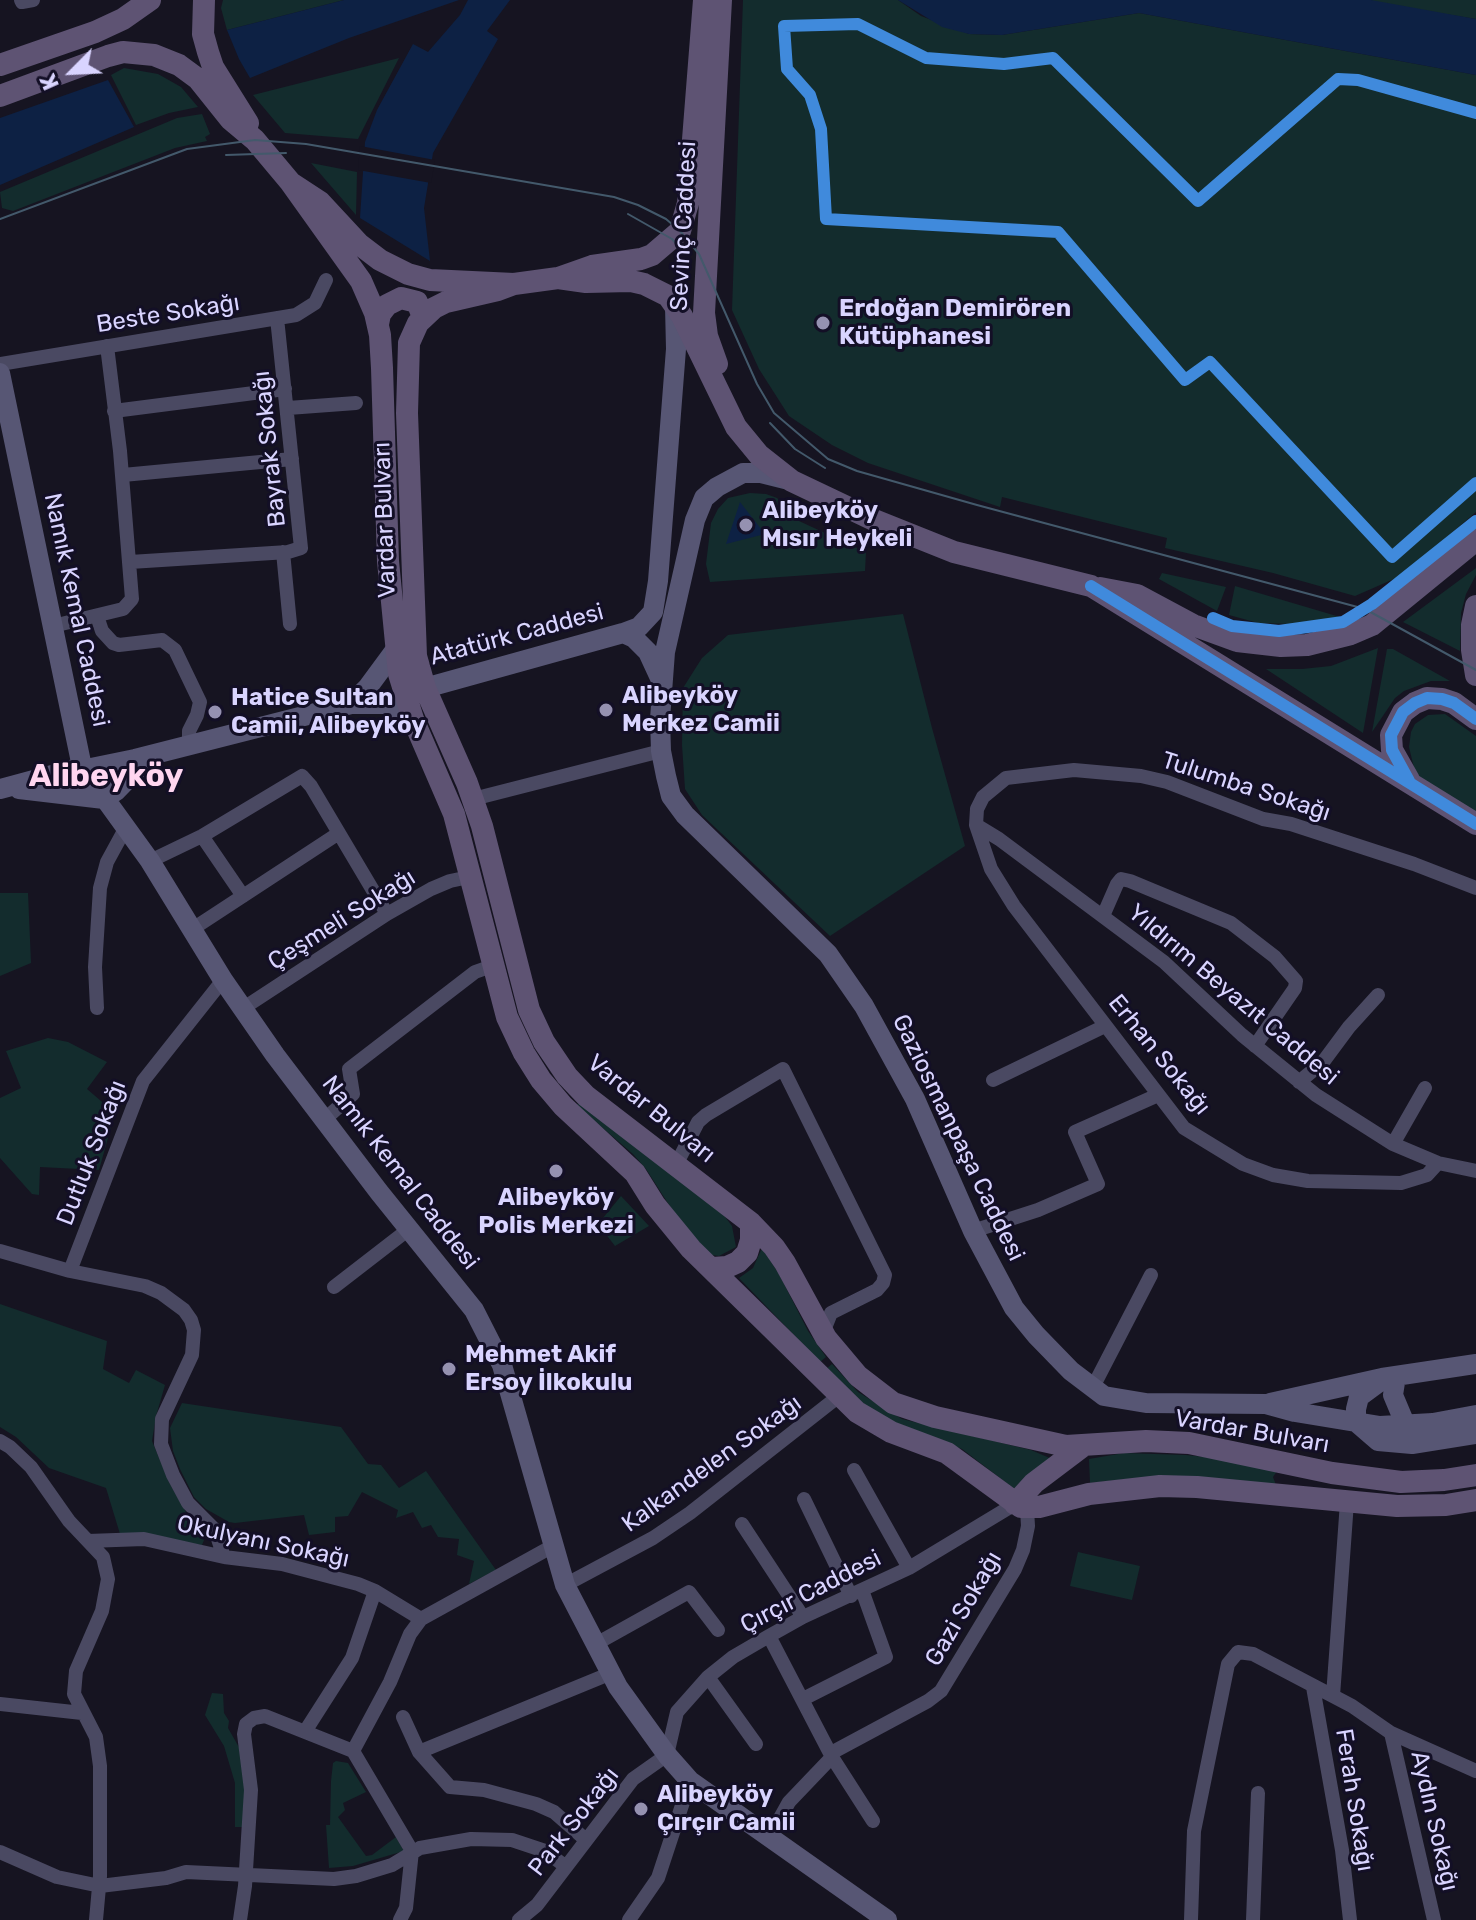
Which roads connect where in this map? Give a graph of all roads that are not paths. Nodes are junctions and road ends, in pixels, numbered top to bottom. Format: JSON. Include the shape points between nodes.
{"nodes":[{"id":1,"x":21,"y":0,"type":"edge"},
{"id":2,"x":33,"y":0,"type":"edge"},
{"id":3,"x":150,"y":0,"type":"edge"},
{"id":4,"x":204,"y":0,"type":"edge"},
{"id":5,"x":704,"y":0,"type":"edge"},
{"id":6,"x":721,"y":0,"type":"edge"},
{"id":7,"x":0,"y":65,"type":"edge"},
{"id":8,"x":0,"y":96,"type":"edge"},
{"id":9,"x":255,"y":140,"type":"junction"},
{"id":10,"x":291,"y":183,"type":"junction"},
{"id":11,"x":558,"y":278,"type":"junction"},
{"id":12,"x":326,"y":280,"type":"dead end"},
{"id":13,"x":514,"y":284,"type":"junction"},
{"id":14,"x":675,"y":306,"type":"junction"},
{"id":15,"x":423,"y":317,"type":"junction"},
{"id":16,"x":277,"y":318,"type":"junction"},
{"id":17,"x":378,"y":324,"type":"junction"},
{"id":18,"x":107,"y":346,"type":"junction"},
{"id":19,"x":0,"y":364,"type":"edge"},
{"id":20,"x":0,"y":373,"type":"edge"},
{"id":21,"x":285,"y":389,"type":"junction"},
{"id":22,"x":356,"y":403,"type":"dead end"},
{"id":23,"x":288,"y":408,"type":"junction"},
{"id":24,"x":114,"y":411,"type":"junction"},
{"id":25,"x":751,"y":446,"type":"junction"},
{"id":26,"x":292,"y":459,"type":"junction"},
{"id":27,"x":123,"y":475,"type":"junction"},
{"id":28,"x":792,"y":481,"type":"junction"},
{"id":29,"x":1476,"y":540,"type":"edge"},
{"id":30,"x":283,"y":552,"type":"junction"},
{"id":31,"x":130,"y":562,"type":"junction"},
{"id":32,"x":1091,"y":586,"type":"junction"},
{"id":33,"x":1476,"y":606,"type":"edge"},
{"id":34,"x":97,"y":616,"type":"junction"},
{"id":35,"x":414,"y":620,"type":"junction"},
{"id":36,"x":290,"y":624,"type":"dead end"},
{"id":37,"x":53,"y":626,"type":"junction"},
{"id":38,"x":623,"y":633,"type":"junction"},
{"id":39,"x":396,"y":649,"type":"junction"},
{"id":40,"x":1476,"y":675,"type":"edge"},
{"id":41,"x":662,"y":686,"type":"junction"},
{"id":42,"x":425,"y":688,"type":"junction"},
{"id":43,"x":351,"y":704,"type":"junction"},
{"id":44,"x":413,"y":719,"type":"junction"},
{"id":45,"x":1476,"y":719,"type":"edge"},
{"id":46,"x":423,"y":741,"type":"junction"},
{"id":47,"x":189,"y":744,"type":"junction"},
{"id":48,"x":661,"y":751,"type":"junction"},
{"id":49,"x":151,"y":755,"type":"junction"},
{"id":50,"x":82,"y":767,"type":"junction"},
{"id":51,"x":4,"y":788,"type":"edge"},
{"id":52,"x":1414,"y":788,"type":"junction"},
{"id":53,"x":104,"y":799,"type":"junction"},
{"id":54,"x":473,"y":799,"type":"junction"},
{"id":55,"x":1476,"y":824,"type":"edge"},
{"id":56,"x":976,"y":825,"type":"junction"},
{"id":57,"x":125,"y":829,"type":"junction"},
{"id":58,"x":339,"y":833,"type":"junction"},
{"id":59,"x":202,"y":836,"type":"junction"},
{"id":60,"x":150,"y":861,"type":"junction"},
{"id":61,"x":469,"y":877,"type":"junction"},
{"id":62,"x":1476,"y":888,"type":"edge"},
{"id":63,"x":243,"y":896,"type":"junction"},
{"id":64,"x":387,"y":914,"type":"junction"},
{"id":65,"x":1103,"y":916,"type":"junction"},
{"id":66,"x":191,"y":930,"type":"junction"},
{"id":67,"x":492,"y":966,"type":"junction"},
{"id":68,"x":223,"y":980,"type":"junction"},
{"id":69,"x":1378,"y":995,"type":"dead end"},
{"id":70,"x":97,"y":1008,"type":"dead end"},
{"id":71,"x":242,"y":1009,"type":"junction"},
{"id":72,"x":1105,"y":1026,"type":"junction"},
{"id":73,"x":1255,"y":1046,"type":"junction"},
{"id":74,"x":993,"y":1080,"type":"dead end"},
{"id":75,"x":1299,"y":1082,"type":"junction"},
{"id":76,"x":1425,"y":1088,"type":"dead end"},
{"id":77,"x":1158,"y":1095,"type":"junction"},
{"id":78,"x":324,"y":1120,"type":"junction"},
{"id":79,"x":1393,"y":1144,"type":"junction"},
{"id":80,"x":1438,"y":1163,"type":"junction"},
{"id":81,"x":676,"y":1165,"type":"junction"},
{"id":82,"x":1476,"y":1171,"type":"edge"},
{"id":83,"x":751,"y":1223,"type":"junction"},
{"id":84,"x":409,"y":1229,"type":"junction"},
{"id":85,"x":973,"y":1231,"type":"junction"},
{"id":86,"x":0,"y":1251,"type":"edge"},
{"id":87,"x":713,"y":1268,"type":"junction"},
{"id":88,"x":70,"y":1271,"type":"junction"},
{"id":89,"x":1151,"y":1275,"type":"dead end"},
{"id":90,"x":334,"y":1287,"type":"dead end"},
{"id":91,"x":823,"y":1333,"type":"junction"},
{"id":92,"x":1476,"y":1364,"type":"edge"},
{"id":93,"x":1396,"y":1376,"type":"junction"},
{"id":94,"x":1092,"y":1389,"type":"junction"},
{"id":95,"x":839,"y":1396,"type":"junction"},
{"id":96,"x":1266,"y":1404,"type":"junction"},
{"id":97,"x":1476,"y":1415,"type":"edge"},
{"id":98,"x":1356,"y":1422,"type":"junction"},
{"id":99,"x":1406,"y":1426,"type":"junction"},
{"id":100,"x":1476,"y":1434,"type":"edge"},
{"id":101,"x":0,"y":1441,"type":"edge"},
{"id":102,"x":1074,"y":1452,"type":"junction"},
{"id":103,"x":854,"y":1470,"type":"dead end"},
{"id":104,"x":1476,"y":1475,"type":"edge"},
{"id":105,"x":1089,"y":1494,"type":"junction"},
{"id":106,"x":804,"y":1499,"type":"dead end"},
{"id":107,"x":1476,"y":1500,"type":"edge"},
{"id":108,"x":1347,"y":1502,"type":"junction"},
{"id":109,"x":1021,"y":1506,"type":"junction"},
{"id":110,"x":742,"y":1524,"type":"dead end"},
{"id":111,"x":88,"y":1541,"type":"junction"},
{"id":112,"x":553,"y":1546,"type":"junction"},
{"id":113,"x":224,"y":1557,"type":"junction"},
{"id":114,"x":909,"y":1568,"type":"junction"},
{"id":115,"x":565,"y":1585,"type":"junction"},
{"id":116,"x":375,"y":1591,"type":"junction"},
{"id":117,"x":856,"y":1593,"type":"junction"},
{"id":118,"x":803,"y":1617,"type":"junction"},
{"id":119,"x":421,"y":1619,"type":"junction"},
{"id":120,"x":718,"y":1630,"type":"dead end"},
{"id":121,"x":769,"y":1636,"type":"junction"},
{"id":122,"x":594,"y":1645,"type":"junction"},
{"id":123,"x":609,"y":1674,"type":"junction"},
{"id":124,"x":708,"y":1677,"type":"junction"},
{"id":125,"x":1313,"y":1687,"type":"junction"},
{"id":126,"x":1333,"y":1696,"type":"junction"},
{"id":127,"x":803,"y":1699,"type":"junction"},
{"id":128,"x":0,"y":1704,"type":"edge"},
{"id":129,"x":82,"y":1713,"type":"junction"},
{"id":130,"x":403,"y":1717,"type":"dead end"},
{"id":131,"x":306,"y":1730,"type":"junction"},
{"id":132,"x":1391,"y":1733,"type":"junction"},
{"id":133,"x":756,"y":1744,"type":"dead end"},
{"id":134,"x":353,"y":1751,"type":"junction"},
{"id":135,"x":419,"y":1752,"type":"junction"},
{"id":136,"x":667,"y":1755,"type":"junction"},
{"id":137,"x":832,"y":1757,"type":"junction"},
{"id":138,"x":1476,"y":1771,"type":"edge"},
{"id":139,"x":690,"y":1781,"type":"junction"},
{"id":140,"x":1258,"y":1793,"type":"dead end"},
{"id":141,"x":873,"y":1821,"type":"dead end"},
{"id":142,"x":769,"y":1838,"type":"junction"},
{"id":143,"x":586,"y":1840,"type":"junction"},
{"id":144,"x":412,"y":1851,"type":"junction"},
{"id":145,"x":0,"y":1852,"type":"edge"},
{"id":146,"x":565,"y":1866,"type":"junction"},
{"id":147,"x":245,"y":1875,"type":"junction"},
{"id":148,"x":100,"y":1886,"type":"junction"},
{"id":149,"x":96,"y":1920,"type":"edge"},
{"id":150,"x":240,"y":1920,"type":"edge"},
{"id":151,"x":400,"y":1920,"type":"edge"},
{"id":152,"x":519,"y":1920,"type":"edge"},
{"id":153,"x":629,"y":1920,"type":"edge"},
{"id":154,"x":887,"y":1920,"type":"edge"},
{"id":155,"x":1191,"y":1920,"type":"edge"},
{"id":156,"x":1253,"y":1920,"type":"edge"},
{"id":157,"x":1350,"y":1920,"type":"edge"},
{"id":158,"x":1434,"y":1920,"type":"edge"}],
"edges":[{"from":1,"to":2,"type":"street"},
{"from":3,"to":7,"type":"main road","via":[[95,32]]},
{"from":4,"to":9,"type":"main road","via":[[208,52]]},
{"from":5,"to":11,"type":"main road","name":"Sevinç Caddesi","via":[[688,203],[680,231],[641,259],[592,266]]},
{"from":6,"to":25,"type":"main road","name":"Sevinç Caddesi","via":[[704,313],[714,358],[750,431]]},
{"from":8,"to":9,"type":"main road","via":[[108,56],[142,52],[179,65],[198,79]]},
{"from":9,"to":10,"type":"main road"},
{"from":10,"to":13,"type":"main road","via":[[320,202],[359,244],[408,274]]},
{"from":10,"to":17,"type":"main road","via":[[361,281]]},
{"from":11,"to":13,"type":"main road"},
{"from":11,"to":14,"type":"main road","via":[[631,281],[668,296]]},
{"from":12,"to":16,"type":"street","name":"Beste Sokağı","via":[[315,303],[296,315]]},
{"from":13,"to":15,"type":"main road","via":[[446,302]]},
{"from":14,"to":25,"type":"main road","via":[[726,410]]},
{"from":14,"to":38,"type":"main road","name":"Sevinç Caddesi","via":[[657,599],[647,620]]},
{"from":15,"to":17,"type":"main road","via":[[417,302],[401,298],[387,305]]},
{"from":15,"to":35,"type":"main road","name":"Vardar Bulvarı","via":[[409,343],[407,363]]},
{"from":16,"to":18,"type":"street","name":"Beste Sokağı"},
{"from":16,"to":21,"type":"street","name":"Bayrak Sokağı"},
{"from":17,"to":39,"type":"main road"},
{"from":18,"to":19,"type":"street","name":"Beste Sokağı"},
{"from":18,"to":24,"type":"street"},
{"from":20,"to":37,"type":"main road","name":"Namık Kemal Caddesi"},
{"from":21,"to":23,"type":"street","name":"Bayrak Sokağı"},
{"from":21,"to":24,"type":"street"},
{"from":22,"to":23,"type":"street"},
{"from":23,"to":26,"type":"street","name":"Bayrak Sokağı"},
{"from":24,"to":27,"type":"street"},
{"from":25,"to":28,"type":"main road"},
{"from":26,"to":27,"type":"street"},
{"from":26,"to":30,"type":"street","name":"Bayrak Sokağı","via":[[302,542],[301,548]]},
{"from":27,"to":31,"type":"street"},
{"from":28,"to":32,"type":"main road","via":[[954,552]]},
{"from":28,"to":41,"type":"main road","name":"Gaziosmanpaşa Caddesi","via":[[743,473],[704,498],[678,593]]},
{"from":29,"to":32,"type":"main road","via":[[1372,625],[1307,645],[1237,641],[1137,595]]},
{"from":30,"to":31,"type":"street","name":"Bayrak Sokağı"},
{"from":30,"to":36,"type":"street"},
{"from":31,"to":34,"type":"street","via":[[132,599],[123,609]]},
{"from":32,"to":52,"type":"main road"},
{"from":33,"to":40,"type":"main road"},
{"from":34,"to":37,"type":"street"},
{"from":34,"to":47,"type":"street","via":[[113,643],[162,640],[175,650],[200,702]]},
{"from":35,"to":39,"type":"main road"},
{"from":35,"to":42,"type":"main road","name":"Vardar Bulvarı"},
{"from":37,"to":50,"type":"main road","name":"Namık Kemal Caddesi"},
{"from":38,"to":41,"type":"main road","via":[[648,652]]},
{"from":38,"to":42,"type":"main road","name":"Atatürk Caddesi"},
{"from":39,"to":43,"type":"main road","name":"Atatürk Caddesi"},
{"from":39,"to":44,"type":"main road"},
{"from":41,"to":48,"type":"main road","name":"Gaziosmanpaşa Caddesi"},
{"from":42,"to":46,"type":"main road","via":[[432,717]]},
{"from":42,"to":54,"type":"main road","name":"Vardar Bulvarı"},
{"from":43,"to":44,"type":"main road","via":[[386,704]]},
{"from":43,"to":47,"type":"main road"},
{"from":44,"to":46,"type":"main road"},
{"from":45,"to":52,"type":"main road","via":[[1442,699],[1427,698],[1403,712],[1391,735],[1392,750]]},
{"from":46,"to":61,"type":"main road","via":[[454,814]]},
{"from":47,"to":49,"type":"main road"},
{"from":48,"to":54,"type":"street"},
{"from":48,"to":85,"type":"main road","name":"Gaziosmanpaşa Caddesi","via":[[671,796],[685,815],[828,954],[864,1006],[915,1099]]},
{"from":49,"to":50,"type":"main road"},
{"from":49,"to":53,"type":"main road"},
{"from":50,"to":51,"type":"main road"},
{"from":50,"to":53,"type":"main road","name":"Namık Kemal Caddesi"},
{"from":51,"to":53,"type":"main road"},
{"from":52,"to":55,"type":"main road"},
{"from":53,"to":57,"type":"main road","name":"Namık Kemal Caddesi"},
{"from":54,"to":81,"type":"main road","name":"Vardar Bulvarı","via":[[525,995],[544,1042],[586,1096]]},
{"from":56,"to":62,"type":"street","name":"Tulumba Sokağı","via":[[983,797],[1006,778],[1074,770],[1141,776]]},
{"from":56,"to":65,"type":"street","name":"Yıldırım Beyazıt Caddesi"},
{"from":56,"to":72,"type":"street","name":"Erhan Sokağı","via":[[991,869],[1014,906]]},
{"from":57,"to":60,"type":"main road","name":"Namık Kemal Caddesi"},
{"from":57,"to":70,"type":"street","via":[[100,888]]},
{"from":58,"to":59,"type":"street","via":[[302,776]]},
{"from":58,"to":63,"type":"street"},
{"from":58,"to":64,"type":"street"},
{"from":59,"to":60,"type":"street"},
{"from":59,"to":63,"type":"street"},
{"from":60,"to":66,"type":"main road","name":"Namık Kemal Caddesi"},
{"from":61,"to":64,"type":"street","name":"Çeşmeli Sokağı","via":[[431,889]]},
{"from":61,"to":67,"type":"main road"},
{"from":63,"to":66,"type":"street"},
{"from":64,"to":71,"type":"street","name":"Çeşmeli Sokağı"},
{"from":65,"to":73,"type":"street","name":"Yıldırım Beyazıt Caddesi","via":[[1164,962]]},
{"from":65,"to":73,"type":"street","via":[[1117,884],[1130,881],[1231,923],[1275,957],[1296,981],[1295,988]]},
{"from":66,"to":68,"type":"main road","name":"Namık Kemal Caddesi"},
{"from":67,"to":78,"type":"street","via":[[475,972],[349,1069],[353,1094]]},
{"from":67,"to":87,"type":"main road","via":[[517,1041],[541,1080],[635,1173],[675,1231]]},
{"from":68,"to":71,"type":"main road","name":"Namık Kemal Caddesi"},
{"from":68,"to":88,"type":"street","name":"Dutluk Sokağı","via":[[143,1081]]},
{"from":69,"to":75,"type":"street","via":[[1323,1062]]},
{"from":71,"to":78,"type":"main road","name":"Namık Kemal Caddesi"},
{"from":72,"to":74,"type":"street"},
{"from":72,"to":77,"type":"street","name":"Erhan Sokağı"},
{"from":73,"to":75,"type":"street","name":"Yıldırım Beyazıt Caddesi"},
{"from":75,"to":79,"type":"street","name":"Yıldırım Beyazıt Caddesi"},
{"from":76,"to":79,"type":"street"},
{"from":77,"to":80,"type":"street","name":"Erhan Sokağı","via":[[1184,1128],[1243,1164],[1273,1175],[1401,1183],[1427,1175]]},
{"from":77,"to":85,"type":"street","via":[[1075,1132],[1098,1184]]},
{"from":78,"to":84,"type":"main road","name":"Namık Kemal Caddesi"},
{"from":79,"to":80,"type":"street","name":"Yıldırım Beyazıt Caddesi"},
{"from":80,"to":82,"type":"street","name":"Yıldırım Beyazıt Caddesi"},
{"from":81,"to":83,"type":"main road","name":"Vardar Bulvarı"},
{"from":81,"to":91,"type":"street","via":[[698,1122],[783,1069],[885,1275],[877,1290],[831,1313]]},
{"from":83,"to":87,"type":"main road","via":[[747,1253],[727,1267]]},
{"from":83,"to":91,"type":"main road","name":"Vardar Bulvarı","via":[[785,1263]]},
{"from":84,"to":90,"type":"street"},
{"from":84,"to":112,"type":"main road","name":"Namık Kemal Caddesi","via":[[468,1302],[502,1365]]},
{"from":85,"to":94,"type":"main road","name":"Gaziosmanpaşa Caddesi","via":[[1014,1308]]},
{"from":86,"to":88,"type":"street"},
{"from":87,"to":95,"type":"main road"},
{"from":88,"to":113,"type":"street","via":[[145,1286],[174,1301],[191,1320],[192,1355],[162,1419],[161,1444],[188,1503],[215,1530]]},
{"from":89,"to":94,"type":"street"},
{"from":91,"to":102,"type":"main road","name":"Vardar Bulvarı","via":[[858,1376],[893,1403]]},
{"from":92,"to":93,"type":"main road"},
{"from":93,"to":96,"type":"main road"},
{"from":93,"to":98,"type":"main road","via":[[1359,1397]]},
{"from":93,"to":99,"type":"main road","via":[[1393,1395]]},
{"from":94,"to":96,"type":"main road","name":"Gaziosmanpaşa Caddesi","via":[[1146,1403]]},
{"from":95,"to":109,"type":"main road","via":[[876,1425],[947,1453]]},
{"from":95,"to":115,"type":"street","name":"Kalkandelen Sokağı","via":[[678,1521]]},
{"from":96,"to":98,"type":"main road","name":"Gaziosmanpaşa Caddesi"},
{"from":97,"to":99,"type":"main road","name":"Gaziosmanpaşa Caddesi"},
{"from":98,"to":99,"type":"main road","name":"Gaziosmanpaşa Caddesi"},
{"from":98,"to":100,"type":"main road","name":"Gaziosmanpaşa Caddesi","via":[[1378,1441],[1389,1443]]},
{"from":101,"to":111,"type":"street","via":[[31,1467]]},
{"from":102,"to":104,"type":"main road","name":"Vardar Bulvarı","via":[[1146,1441],[1189,1443],[1401,1482]]},
{"from":102,"to":105,"type":"main road","via":[[1065,1476],[1070,1488]]},
{"from":102,"to":109,"type":"main road","via":[[1034,1483]]},
{"from":103,"to":114,"type":"street"},
{"from":105,"to":108,"type":"main road","via":[[1178,1486]]},
{"from":105,"to":109,"type":"main road"},
{"from":106,"to":117,"type":"street"},
{"from":107,"to":108,"type":"main road","via":[[1420,1507]]},
{"from":108,"to":126,"type":"street"},
{"from":109,"to":114,"type":"street","name":"Çırçır Caddesi"},
{"from":109,"to":137,"type":"street","name":"Gazi Sokağı","via":[[1026,1538],[1015,1569],[941,1691]]},
{"from":110,"to":118,"type":"street"},
{"from":111,"to":113,"type":"street","name":"Okulyanı Sokağı","via":[[144,1539]]},
{"from":111,"to":129,"type":"street","via":[[103,1557],[108,1579],[102,1611],[76,1671],[74,1694]]},
{"from":112,"to":115,"type":"main road","name":"Namık Kemal Caddesi"},
{"from":112,"to":119,"type":"street"},
{"from":113,"to":116,"type":"street","name":"Okulyanı Sokağı","via":[[282,1564]]},
{"from":114,"to":117,"type":"street","name":"Çırçır Caddesi"},
{"from":115,"to":122,"type":"main road","name":"Namık Kemal Caddesi"},
{"from":116,"to":119,"type":"street","name":"Okulyanı Sokağı"},
{"from":116,"to":131,"type":"street","via":[[352,1658]]},
{"from":117,"to":118,"type":"street","name":"Çırçır Caddesi"},
{"from":117,"to":127,"type":"street","via":[[886,1657]]},
{"from":118,"to":121,"type":"street","name":"Çırçır Caddesi"},
{"from":119,"to":134,"type":"street"},
{"from":120,"to":122,"type":"street","via":[[689,1592]]},
{"from":121,"to":124,"type":"street","name":"Çırçır Caddesi"},
{"from":121,"to":127,"type":"street"},
{"from":122,"to":123,"type":"main road","name":"Namık Kemal Caddesi"},
{"from":123,"to":135,"type":"street"},
{"from":123,"to":136,"type":"main road","name":"Namık Kemal Caddesi"},
{"from":124,"to":133,"type":"street"},
{"from":124,"to":136,"type":"street","name":"Çırçır Caddesi","via":[[677,1712]]},
{"from":125,"to":126,"type":"street"},
{"from":125,"to":155,"type":"street","via":[[1253,1654],[1238,1652],[1228,1664],[1194,1831]]},
{"from":125,"to":157,"type":"street","name":"Ferah Sokağı"},
{"from":126,"to":132,"type":"street"},
{"from":127,"to":137,"type":"street"},
{"from":128,"to":129,"type":"street"},
{"from":129,"to":148,"type":"street","via":[[96,1737],[100,1766]]},
{"from":130,"to":135,"type":"street"},
{"from":131,"to":134,"type":"street"},
{"from":131,"to":147,"type":"street","via":[[265,1716],[246,1724],[251,1790]]},
{"from":132,"to":138,"type":"street"},
{"from":132,"to":158,"type":"street","name":"Aydın Sokağı"},
{"from":134,"to":144,"type":"street"},
{"from":135,"to":143,"type":"street","via":[[450,1787],[536,1804],[554,1812]]},
{"from":136,"to":139,"type":"main road","name":"Namık Kemal Caddesi"},
{"from":136,"to":143,"type":"street","name":"Park Sokağı","via":[[633,1779]]},
{"from":137,"to":141,"type":"street"},
{"from":137,"to":142,"type":"street","name":"Gazi Sokağı","via":[[789,1802]]},
{"from":139,"to":142,"type":"main road","name":"Namık Kemal Caddesi"},
{"from":139,"to":153,"type":"street","via":[[658,1878]]},
{"from":140,"to":156,"type":"street"},
{"from":142,"to":154,"type":"main road","name":"Namık Kemal Caddesi"},
{"from":143,"to":146,"type":"street","name":"Park Sokağı"},
{"from":144,"to":146,"type":"street","via":[[447,1841],[512,1840],[545,1851]]},
{"from":144,"to":147,"type":"street","via":[[392,1865],[356,1876]]},
{"from":144,"to":151,"type":"street"},
{"from":145,"to":148,"type":"street","via":[[57,1877]]},
{"from":146,"to":152,"type":"street","name":"Park Sokağı"},
{"from":147,"to":148,"type":"street","via":[[186,1872]]},
{"from":147,"to":150,"type":"street"},
{"from":148,"to":149,"type":"street"}]}
